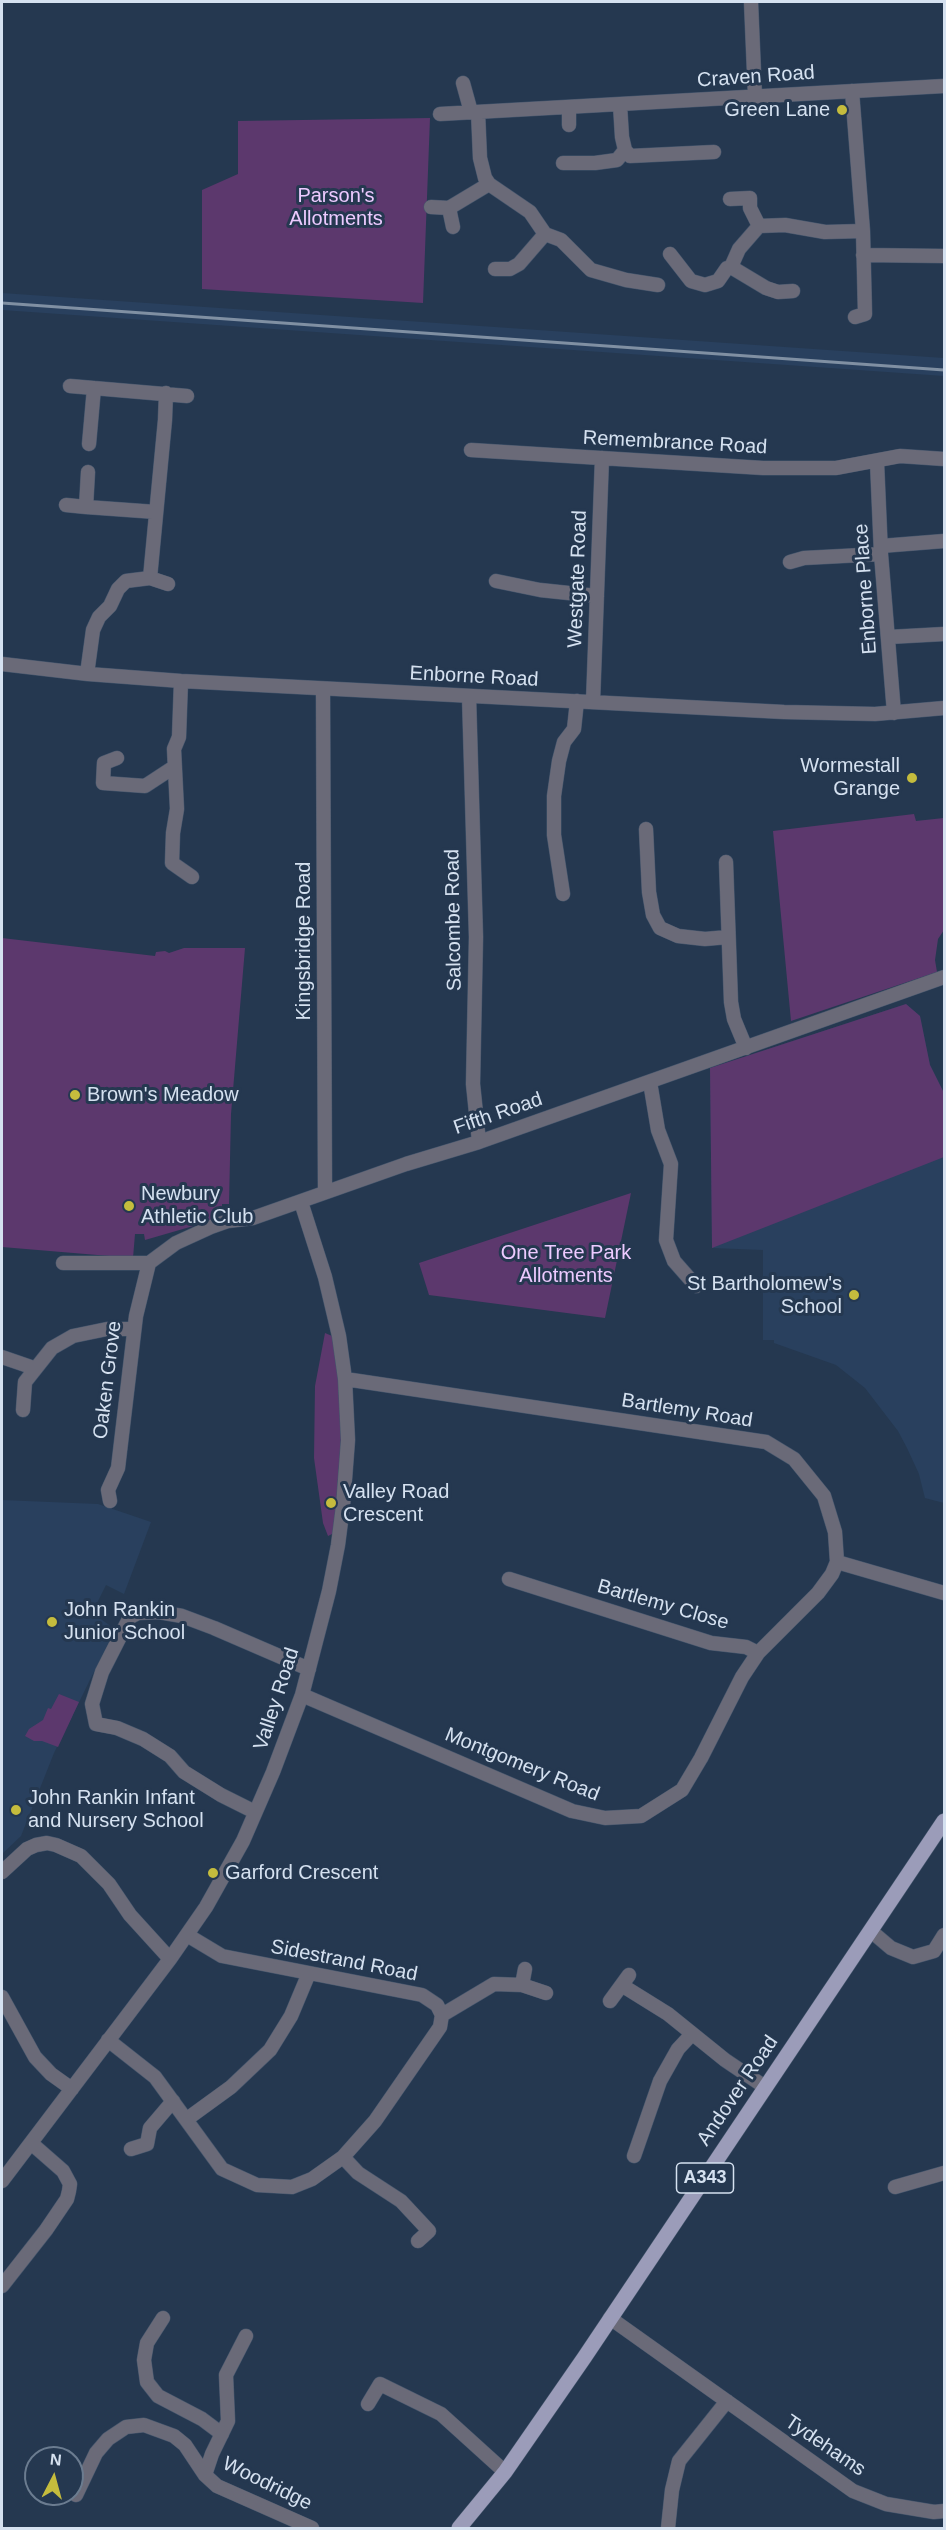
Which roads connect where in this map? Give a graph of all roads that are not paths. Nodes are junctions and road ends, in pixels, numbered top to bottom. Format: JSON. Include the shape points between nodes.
{"nodes":[{"id":1,"x":751,"y":2,"type":"edge"},
{"id":2,"x":463,"y":83,"type":"dead end"},
{"id":3,"x":945,"y":86,"type":"edge"},
{"id":4,"x":852,"y":91,"type":"junction"},
{"id":5,"x":755,"y":96,"type":"junction"},
{"id":6,"x":620,"y":105,"type":"junction"},
{"id":7,"x":569,"y":107,"type":"junction"},
{"id":8,"x":474,"y":112,"type":"junction"},
{"id":9,"x":440,"y":114,"type":"dead end"},
{"id":10,"x":569,"y":125,"type":"dead end"},
{"id":11,"x":714,"y":152,"type":"dead end"},
{"id":12,"x":620,"y":160,"type":"junction"},
{"id":13,"x":563,"y":163,"type":"dead end"},
{"id":14,"x":489,"y":184,"type":"junction"},
{"id":15,"x":730,"y":199,"type":"dead end"},
{"id":16,"x":431,"y":207,"type":"dead end"},
{"id":17,"x":449,"y":208,"type":"junction"},
{"id":18,"x":759,"y":226,"type":"junction"},
{"id":19,"x":453,"y":227,"type":"dead end"},
{"id":20,"x":863,"y":231,"type":"junction"},
{"id":21,"x":545,"y":234,"type":"junction"},
{"id":22,"x":670,"y":254,"type":"dead end"},
{"id":23,"x":863,"y":255,"type":"junction"},
{"id":24,"x":945,"y":256,"type":"edge"},
{"id":25,"x":731,"y":267,"type":"junction"},
{"id":26,"x":495,"y":269,"type":"dead end"},
{"id":27,"x":658,"y":285,"type":"dead end"},
{"id":28,"x":793,"y":291,"type":"dead end"},
{"id":29,"x":855,"y":317,"type":"dead end"},
{"id":30,"x":70,"y":386,"type":"dead end"},
{"id":31,"x":94,"y":388,"type":"junction"},
{"id":32,"x":166,"y":393,"type":"junction"},
{"id":33,"x":187,"y":396,"type":"dead end"},
{"id":34,"x":89,"y":444,"type":"dead end"},
{"id":35,"x":471,"y":450,"type":"dead end"},
{"id":36,"x":602,"y":458,"type":"junction"},
{"id":37,"x":945,"y":459,"type":"edge"},
{"id":38,"x":877,"y":462,"type":"junction"},
{"id":39,"x":88,"y":472,"type":"dead end"},
{"id":40,"x":66,"y":505,"type":"dead end"},
{"id":41,"x":86,"y":507,"type":"junction"},
{"id":42,"x":156,"y":512,"type":"junction"},
{"id":43,"x":945,"y":541,"type":"edge"},
{"id":44,"x":881,"y":550,"type":"junction"},
{"id":45,"x":790,"y":562,"type":"dead end"},
{"id":46,"x":150,"y":578,"type":"junction"},
{"id":47,"x":496,"y":582,"type":"dead end"},
{"id":48,"x":168,"y":584,"type":"dead end"},
{"id":49,"x":597,"y":596,"type":"junction"},
{"id":50,"x":945,"y":634,"type":"edge"},
{"id":51,"x":889,"y":637,"type":"junction"},
{"id":52,"x":2,"y":664,"type":"edge"},
{"id":53,"x":87,"y":674,"type":"junction"},
{"id":54,"x":181,"y":681,"type":"junction"},
{"id":55,"x":323,"y":689,"type":"junction"},
{"id":56,"x":469,"y":696,"type":"junction"},
{"id":57,"x":577,"y":701,"type":"junction"},
{"id":58,"x":593,"y":702,"type":"junction"},
{"id":59,"x":945,"y":708,"type":"edge"},
{"id":60,"x":894,"y":712,"type":"junction"},
{"id":61,"x":117,"y":758,"type":"dead end"},
{"id":62,"x":174,"y":767,"type":"junction"},
{"id":63,"x":646,"y":829,"type":"dead end"},
{"id":64,"x":726,"y":862,"type":"dead end"},
{"id":65,"x":192,"y":877,"type":"dead end"},
{"id":66,"x":563,"y":894,"type":"dead end"},
{"id":67,"x":729,"y":937,"type":"junction"},
{"id":68,"x":945,"y":977,"type":"edge"},
{"id":69,"x":746,"y":1048,"type":"junction"},
{"id":70,"x":650,"y":1082,"type":"junction"},
{"id":71,"x":479,"y":1142,"type":"junction"},
{"id":72,"x":325,"y":1192,"type":"junction"},
{"id":73,"x":301,"y":1202,"type":"junction"},
{"id":74,"x":63,"y":1263,"type":"dead end"},
{"id":75,"x":149,"y":1263,"type":"junction"},
{"id":76,"x":684,"y":1272,"type":"junction"},
{"id":77,"x":673,"y":1282,"type":"dead end"},
{"id":78,"x":696,"y":1286,"type":"dead end"},
{"id":79,"x":134,"y":1329,"type":"junction"},
{"id":80,"x":2,"y":1357,"type":"edge"},
{"id":81,"x":34,"y":1368,"type":"junction"},
{"id":82,"x":345,"y":1379,"type":"junction"},
{"id":83,"x":23,"y":1410,"type":"dead end"},
{"id":84,"x":110,"y":1501,"type":"dead end"},
{"id":85,"x":837,"y":1562,"type":"junction"},
{"id":86,"x":509,"y":1579,"type":"dead end"},
{"id":87,"x":945,"y":1593,"type":"edge"},
{"id":88,"x":758,"y":1653,"type":"junction"},
{"id":89,"x":309,"y":1669,"type":"junction"},
{"id":90,"x":302,"y":1695,"type":"junction"},
{"id":91,"x":255,"y":1812,"type":"junction"},
{"id":92,"x":945,"y":1821,"type":"edge"},
{"id":93,"x":2,"y":1872,"type":"edge"},
{"id":94,"x":871,"y":1931,"type":"junction"},
{"id":95,"x":187,"y":1935,"type":"junction"},
{"id":96,"x":945,"y":1935,"type":"edge"},
{"id":97,"x":170,"y":1959,"type":"junction"},
{"id":98,"x":525,"y":1969,"type":"dead end"},
{"id":99,"x":309,"y":1973,"type":"junction"},
{"id":100,"x":522,"y":1985,"type":"junction"},
{"id":101,"x":546,"y":1993,"type":"dead end"},
{"id":102,"x":2,"y":1997,"type":"edge"},
{"id":103,"x":610,"y":2001,"type":"dead end"},
{"id":104,"x":442,"y":2015,"type":"junction"},
{"id":105,"x":692,"y":2034,"type":"junction"},
{"id":106,"x":108,"y":2040,"type":"junction"},
{"id":107,"x":765,"y":2087,"type":"junction"},
{"id":108,"x":72,"y":2089,"type":"junction"},
{"id":109,"x":173,"y":2101,"type":"junction"},
{"id":110,"x":187,"y":2119,"type":"junction"},
{"id":111,"x":31,"y":2143,"type":"junction"},
{"id":112,"x":131,"y":2149,"type":"dead end"},
{"id":113,"x":634,"y":2156,"type":"dead end"},
{"id":114,"x":343,"y":2157,"type":"junction"},
{"id":115,"x":945,"y":2173,"type":"edge"},
{"id":116,"x":2,"y":2181,"type":"edge"},
{"id":117,"x":896,"y":2187,"type":"dead end"},
{"id":118,"x":418,"y":2241,"type":"dead end"},
{"id":119,"x":2,"y":2286,"type":"edge"},
{"id":120,"x":163,"y":2318,"type":"dead end"},
{"id":121,"x":610,"y":2318,"type":"junction"},
{"id":122,"x":246,"y":2336,"type":"dead end"},
{"id":123,"x":727,"y":2401,"type":"junction"},
{"id":124,"x":368,"y":2404,"type":"dead end"},
{"id":125,"x":222,"y":2434,"type":"junction"},
{"id":126,"x":505,"y":2472,"type":"junction"},
{"id":127,"x":205,"y":2475,"type":"junction"},
{"id":128,"x":84,"y":2477,"type":"edge"},
{"id":129,"x":945,"y":2511,"type":"edge"},
{"id":130,"x":312,"y":2529,"type":"edge"},
{"id":131,"x":459,"y":2529,"type":"edge"},
{"id":132,"x":668,"y":2529,"type":"edge"}],
"edges":[{"from":1,"to":5,"type":"street"},
{"from":2,"to":8,"type":"street"},
{"from":3,"to":4,"type":"street","name":"Craven Road"},
{"from":4,"to":5,"type":"street","name":"Craven Road"},
{"from":4,"to":20,"type":"street"},
{"from":5,"to":6,"type":"street","name":"Craven Road"},
{"from":6,"to":7,"type":"street","name":"Craven Road"},
{"from":6,"to":12,"type":"street"},
{"from":7,"to":8,"type":"street","name":"Craven Road"},
{"from":7,"to":10,"type":"street"},
{"from":8,"to":9,"type":"street","name":"Craven Road"},
{"from":8,"to":14,"type":"street","via":[[480,158]]},
{"from":11,"to":12,"type":"street","via":[[630,156]]},
{"from":12,"to":13,"type":"street"},
{"from":14,"to":17,"type":"street"},
{"from":14,"to":21,"type":"street","via":[[530,212]]},
{"from":15,"to":18,"type":"street","via":[[750,198],[750,208]]},
{"from":16,"to":17,"type":"street"},
{"from":17,"to":19,"type":"street"},
{"from":18,"to":20,"type":"street"},
{"from":18,"to":25,"type":"street","via":[[739,249]]},
{"from":20,"to":23,"type":"street"},
{"from":21,"to":26,"type":"street","via":[[519,264]]},
{"from":21,"to":27,"type":"street","via":[[561,240],[591,270]]},
{"from":22,"to":25,"type":"street","via":[[691,281],[705,285],[718,280]]},
{"from":23,"to":24,"type":"street"},
{"from":23,"to":29,"type":"street","via":[[865,314]]},
{"from":25,"to":28,"type":"street","via":[[766,288]]},
{"from":30,"to":31,"type":"street"},
{"from":31,"to":32,"type":"street"},
{"from":31,"to":34,"type":"street"},
{"from":32,"to":33,"type":"street"},
{"from":32,"to":42,"type":"street"},
{"from":35,"to":36,"type":"street","name":"Remembrance Road"},
{"from":36,"to":38,"type":"street","name":"Remembrance Road","via":[[763,468],[837,468]]},
{"from":36,"to":49,"type":"street","name":"Westgate Road"},
{"from":37,"to":38,"type":"street","name":"Remembrance Road","via":[[900,456]]},
{"from":38,"to":44,"type":"street","name":"Enborne Place"},
{"from":39,"to":41,"type":"street"},
{"from":40,"to":41,"type":"street"},
{"from":41,"to":42,"type":"street"},
{"from":42,"to":46,"type":"street"},
{"from":43,"to":44,"type":"street"},
{"from":44,"to":45,"type":"street"},
{"from":44,"to":51,"type":"street","name":"Enborne Place"},
{"from":46,"to":48,"type":"street"},
{"from":46,"to":53,"type":"street","via":[[126,580],[99,617],[91,638]]},
{"from":47,"to":49,"type":"street"},
{"from":49,"to":58,"type":"street","name":"Westgate Road"},
{"from":50,"to":51,"type":"street"},
{"from":51,"to":60,"type":"street","name":"Enborne Place"},
{"from":52,"to":53,"type":"street","name":"Enborne Road"},
{"from":53,"to":54,"type":"street","name":"Enborne Road"},
{"from":54,"to":55,"type":"street","name":"Enborne Road"},
{"from":54,"to":62,"type":"street"},
{"from":55,"to":56,"type":"street","name":"Enborne Road"},
{"from":55,"to":72,"type":"street","name":"Kingsbridge Road"},
{"from":56,"to":57,"type":"street","name":"Enborne Road"},
{"from":56,"to":71,"type":"street","name":"Salcombe Road","via":[[476,937],[473,1084]]},
{"from":57,"to":58,"type":"street","name":"Enborne Road"},
{"from":57,"to":66,"type":"street","via":[[574,729],[564,742],[554,796],[554,835]]},
{"from":58,"to":60,"type":"street","name":"Enborne Road","via":[[784,712]]},
{"from":59,"to":60,"type":"street","name":"Enborne Road"},
{"from":61,"to":62,"type":"street","via":[[104,763],[103,783],[145,786]]},
{"from":62,"to":65,"type":"street","via":[[177,809],[172,863]]},
{"from":63,"to":67,"type":"street","via":[[653,915],[660,928],[678,936]]},
{"from":64,"to":67,"type":"street"},
{"from":67,"to":69,"type":"street","via":[[731,1002]]},
{"from":68,"to":69,"type":"street","name":"Fifth Road"},
{"from":69,"to":70,"type":"street","name":"Fifth Road"},
{"from":70,"to":71,"type":"street","name":"Fifth Road"},
{"from":70,"to":76,"type":"street","via":[[658,1130],[671,1164],[666,1239],[674,1261]]},
{"from":71,"to":72,"type":"street","name":"Fifth Road"},
{"from":72,"to":73,"type":"street","name":"Fifth Road"},
{"from":73,"to":75,"type":"street","name":"Fifth Road","via":[[211,1227],[176,1243]]},
{"from":73,"to":82,"type":"street","name":"Valley Road","via":[[331,1298]]},
{"from":74,"to":75,"type":"street"},
{"from":75,"to":79,"type":"street","name":"Oaken Grove"},
{"from":76,"to":77,"type":"street"},
{"from":76,"to":78,"type":"street"},
{"from":79,"to":81,"type":"street","via":[[107,1329],[73,1336],[52,1347]]},
{"from":79,"to":84,"type":"street","name":"Oaken Grove","via":[[118,1467],[108,1490]]},
{"from":80,"to":81,"type":"street"},
{"from":81,"to":83,"type":"street","via":[[25,1382]]},
{"from":82,"to":85,"type":"street","name":"Bartlemy Road","via":[[766,1443],[794,1459],[824,1496],[835,1532]]},
{"from":82,"to":89,"type":"street","name":"Valley Road","via":[[348,1440],[341,1523]]},
{"from":85,"to":87,"type":"street"},
{"from":85,"to":88,"type":"street","via":[[818,1593]]},
{"from":86,"to":88,"type":"street","name":"Bartlemy Close","via":[[711,1643],[746,1647]]},
{"from":88,"to":90,"type":"street","name":"Montgomery Road","via":[[682,1790],[641,1816],[605,1818],[572,1810]]},
{"from":89,"to":90,"type":"street","name":"Valley Road"},
{"from":89,"to":91,"type":"street","via":[[214,1628],[159,1612],[130,1617],[102,1672],[92,1704],[96,1724],[143,1739],[220,1796]]},
{"from":90,"to":91,"type":"street","name":"Valley Road"},
{"from":91,"to":95,"type":"street","name":"Valley Road","via":[[229,1866]]},
{"from":92,"to":94,"type":"main road","name":"Andover Road","number":"A343"},
{"from":93,"to":97,"type":"street","via":[[36,1845],[56,1845],[81,1856]]},
{"from":94,"to":96,"type":"street","via":[[891,1948],[913,1957],[934,1951]]},
{"from":94,"to":107,"type":"main road","name":"Andover Road","number":"A343"},
{"from":95,"to":97,"type":"street","name":"Valley Road"},
{"from":95,"to":99,"type":"street","name":"Sidestrand Road","via":[[222,1956]]},
{"from":97,"to":106,"type":"street","name":"Valley Road"},
{"from":98,"to":100,"type":"street"},
{"from":99,"to":104,"type":"street","name":"Sidestrand Road","via":[[422,1995],[437,2005]]},
{"from":99,"to":110,"type":"street","via":[[291,2016],[270,2050],[231,2087]]},
{"from":100,"to":101,"type":"street"},
{"from":100,"to":104,"type":"street","via":[[494,1984]]},
{"from":102,"to":108,"type":"street","via":[[35,2057]]},
{"from":103,"to":105,"type":"street","via":[[626,1981]]},
{"from":104,"to":114,"type":"street","via":[[431,2042],[375,2121]]},
{"from":105,"to":107,"type":"street"},
{"from":105,"to":113,"type":"street","via":[[660,2080]]},
{"from":106,"to":108,"type":"street","name":"Valley Road"},
{"from":106,"to":109,"type":"street","via":[[155,2077]]},
{"from":107,"to":121,"type":"main road","name":"Andover Road","number":"A343"},
{"from":108,"to":111,"type":"street","name":"Valley Road"},
{"from":109,"to":110,"type":"street"},
{"from":109,"to":112,"type":"street","via":[[150,2128],[147,2144]]},
{"from":110,"to":114,"type":"street","via":[[222,2169],[257,2185],[292,2187],[312,2179]]},
{"from":111,"to":116,"type":"street","name":"Valley Road"},
{"from":111,"to":119,"type":"street","via":[[63,2171],[69,2191],[46,2230]]},
{"from":114,"to":118,"type":"street","via":[[358,2174],[401,2201],[429,2230]]},
{"from":115,"to":117,"type":"street"},
{"from":120,"to":125,"type":"street","via":[[147,2343],[147,2382],[158,2396]]},
{"from":121,"to":123,"type":"street","name":"Tydehams"},
{"from":121,"to":126,"type":"main road","name":"Andover Road","number":"A343"},
{"from":122,"to":125,"type":"street","name":"Woodridge","via":[[226,2374],[228,2421]]},
{"from":123,"to":129,"type":"street","name":"Tydehams","via":[[853,2491],[886,2504]]},
{"from":123,"to":132,"type":"street","via":[[679,2461]]},
{"from":124,"to":126,"type":"street","via":[[380,2384],[441,2414]]},
{"from":125,"to":127,"type":"street","name":"Woodridge"},
{"from":126,"to":131,"type":"main road","name":"Andover Road","number":"A343"},
{"from":127,"to":128,"type":"street","name":"Woodridge","via":[[185,2445],[174,2436],[144,2425],[126,2427],[108,2439]]},
{"from":127,"to":130,"type":"street","name":"Woodridge","via":[[217,2486]]}]}
